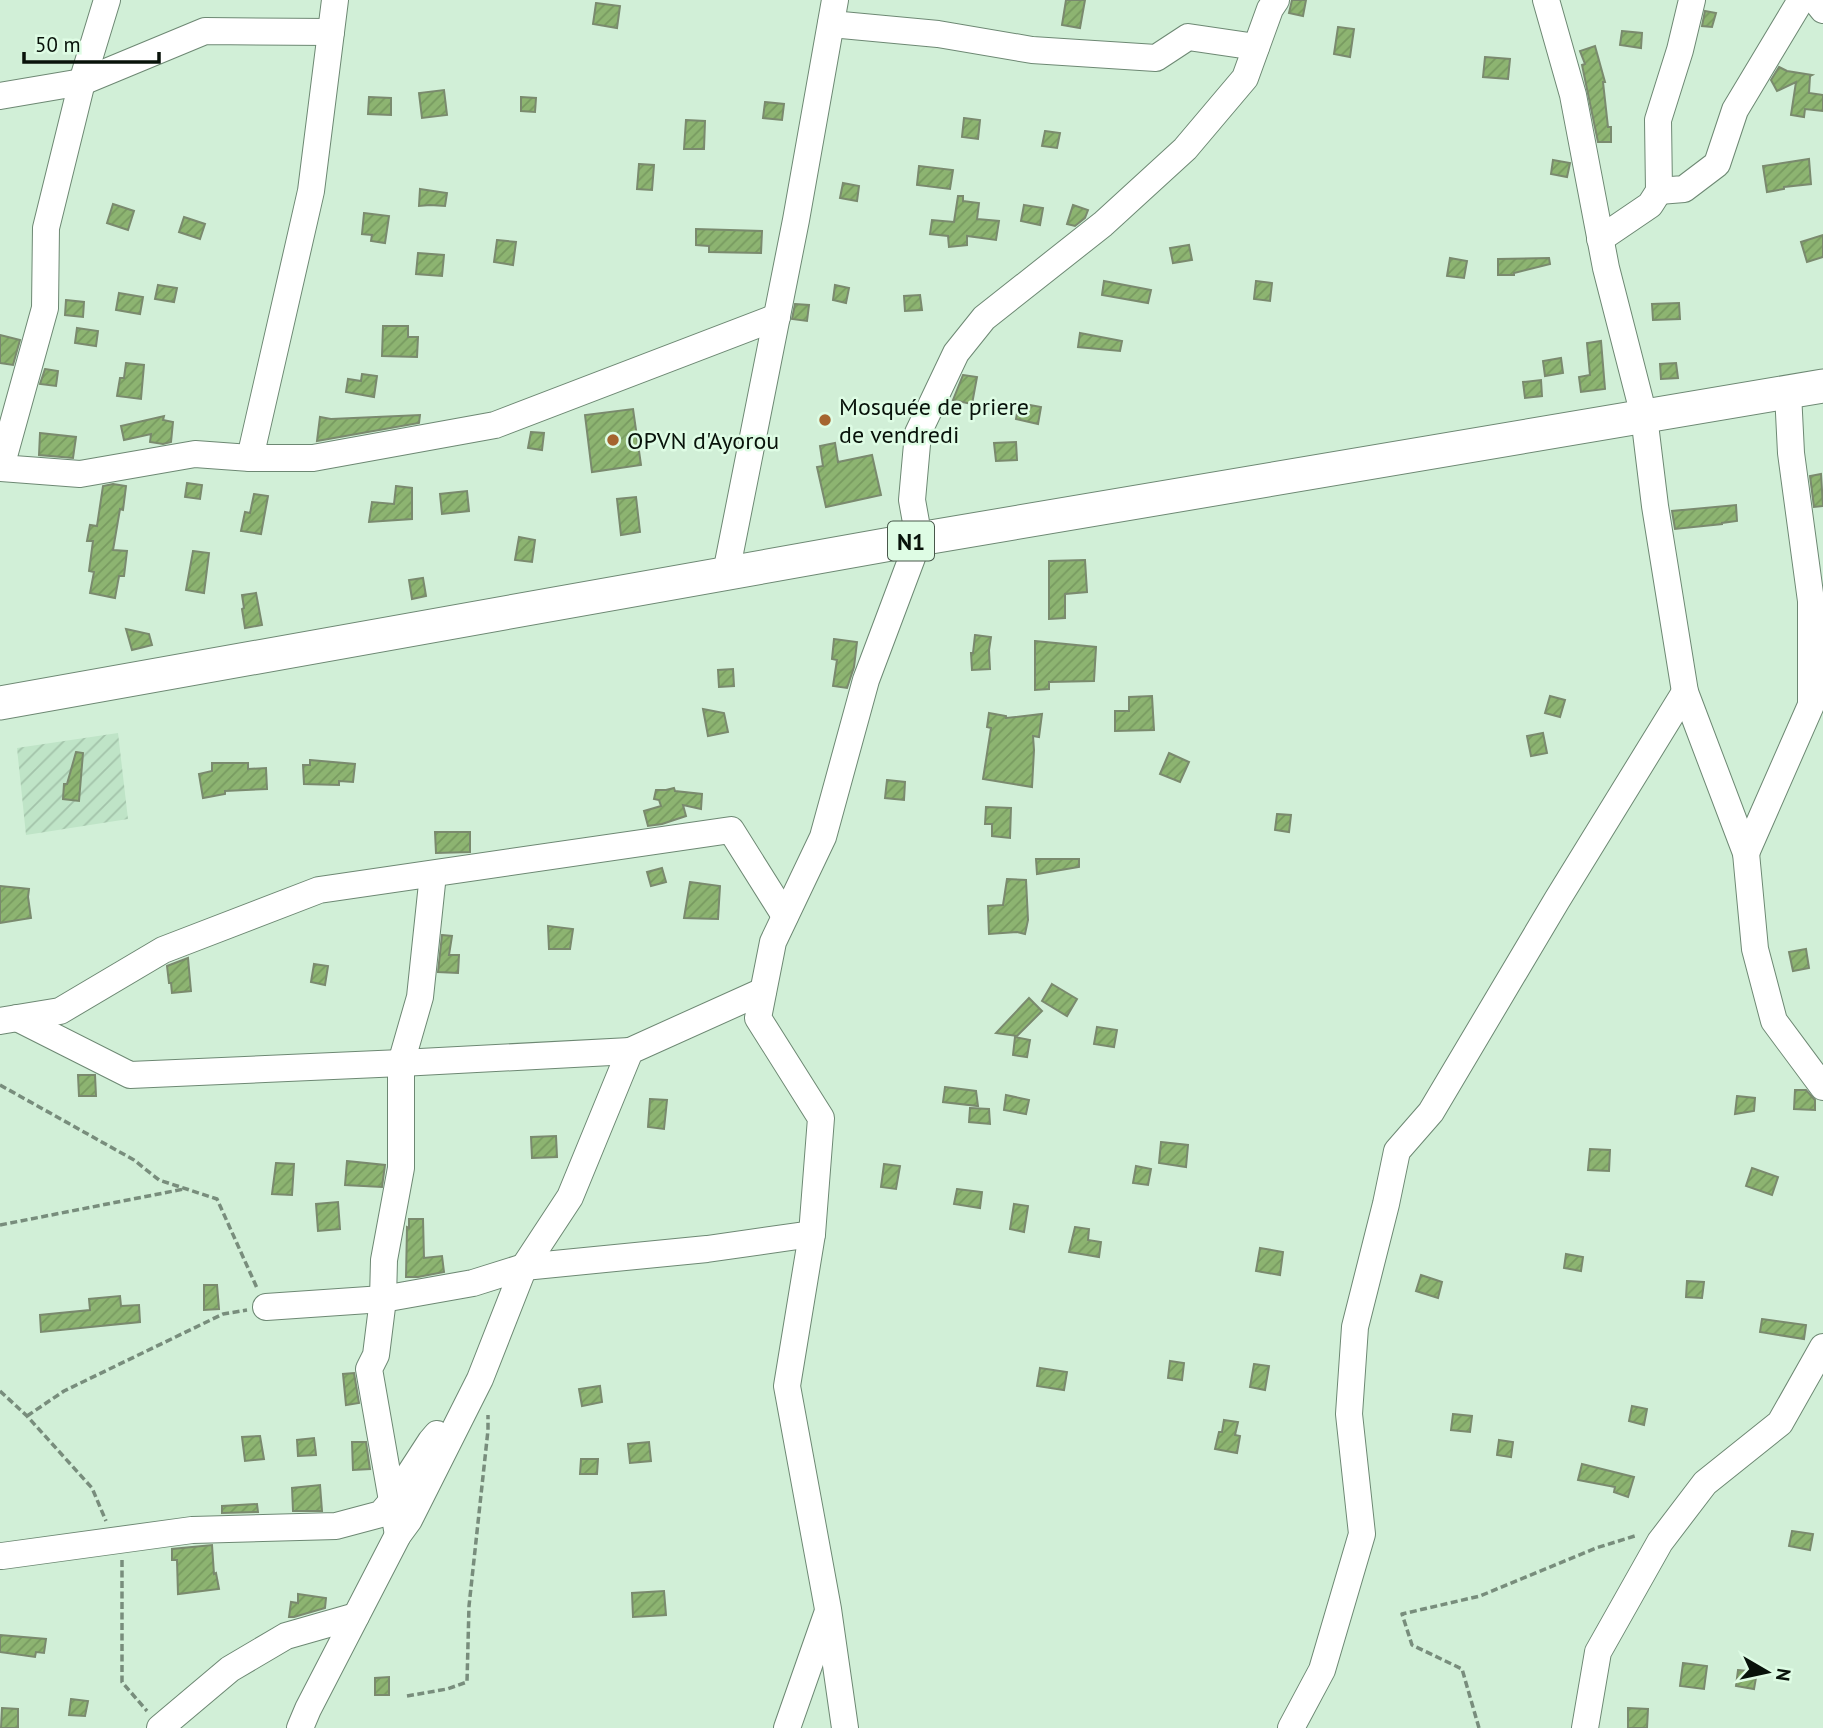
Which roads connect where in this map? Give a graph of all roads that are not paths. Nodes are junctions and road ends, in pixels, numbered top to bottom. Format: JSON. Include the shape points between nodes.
{"nodes":[{"id":1,"x":107,"y":0,"type":"edge"},
{"id":2,"x":335,"y":0,"type":"edge"},
{"id":3,"x":1276,"y":0,"type":"edge"},
{"id":4,"x":1546,"y":0,"type":"edge"},
{"id":5,"x":1692,"y":0,"type":"edge"},
{"id":6,"x":1801,"y":0,"type":"edge"},
{"id":7,"x":1815,"y":0,"type":"edge"},
{"id":8,"x":1823,"y":10,"type":"edge"},
{"id":9,"x":833,"y":12,"type":"edge"},
{"id":10,"x":331,"y":32,"type":"junction"},
{"id":11,"x":1256,"y":47,"type":"junction"},
{"id":12,"x":82,"y":82,"type":"junction"},
{"id":13,"x":0,"y":96,"type":"edge"},
{"id":14,"x":1659,"y":191,"type":"junction"},
{"id":15,"x":1601,"y":239,"type":"junction"},
{"id":16,"x":777,"y":317,"type":"junction"},
{"id":17,"x":1823,"y":386,"type":"edge"},
{"id":18,"x":1788,"y":393,"type":"junction"},
{"id":19,"x":1644,"y":416,"type":"junction"},
{"id":20,"x":250,"y":458,"type":"junction"},
{"id":21,"x":0,"y":466,"type":"edge"},
{"id":22,"x":919,"y":539,"type":"junction"},
{"id":23,"x":726,"y":573,"type":"junction"},
{"id":24,"x":1685,"y":692,"type":"junction"},
{"id":25,"x":0,"y":703,"type":"edge"},
{"id":26,"x":1746,"y":853,"type":"junction"},
{"id":27,"x":433,"y":874,"type":"junction"},
{"id":28,"x":785,"y":916,"type":"junction"},
{"id":29,"x":763,"y":991,"type":"junction"},
{"id":30,"x":8,"y":1019,"type":"edge"},
{"id":31,"x":630,"y":1051,"type":"junction"},
{"id":32,"x":401,"y":1063,"type":"junction"},
{"id":33,"x":1823,"y":1087,"type":"edge"},
{"id":34,"x":812,"y":1234,"type":"junction"},
{"id":35,"x":524,"y":1267,"type":"junction"},
{"id":36,"x":383,"y":1299,"type":"junction"},
{"id":37,"x":266,"y":1307,"type":"road end"},
{"id":38,"x":1823,"y":1347,"type":"edge"},
{"id":39,"x":479,"y":1406,"type":"junction"},
{"id":40,"x":392,"y":1501,"type":"junction"},
{"id":41,"x":398,"y":1535,"type":"junction"},
{"id":42,"x":2,"y":1556,"type":"dead end"},
{"id":43,"x":828,"y":1609,"type":"junction"},
{"id":44,"x":356,"y":1616,"type":"junction"},
{"id":45,"x":160,"y":1728,"type":"edge"},
{"id":46,"x":300,"y":1728,"type":"edge"},
{"id":47,"x":787,"y":1728,"type":"edge"},
{"id":48,"x":845,"y":1728,"type":"edge"},
{"id":49,"x":1291,"y":1728,"type":"edge"},
{"id":50,"x":1585,"y":1728,"type":"edge"}],
"edges":[{"from":1,"to":12,"type":"street"},
{"from":2,"to":10,"type":"street"},
{"from":3,"to":11,"type":"street"},
{"from":4,"to":15,"type":"street","via":[[1573,94]]},
{"from":5,"to":14,"type":"street","via":[[1658,120]]},
{"from":6,"to":14,"type":"street","via":[[1735,110],[1717,164],[1684,189]]},
{"from":7,"to":8,"type":"street"},
{"from":9,"to":11,"type":"street","via":[[1032,50],[1156,58],[1188,37]]},
{"from":9,"to":16,"type":"street"},
{"from":10,"to":12,"type":"street","via":[[205,31]]},
{"from":10,"to":20,"type":"street","via":[[311,191]]},
{"from":11,"to":22,"type":"street","via":[[1245,78],[1185,149],[1103,225],[984,318],[956,353],[918,433],[912,500]]},
{"from":12,"to":13,"type":"street"},
{"from":12,"to":21,"type":"street","via":[[46,228],[45,308]]},
{"from":14,"to":15,"type":"street","via":[[1650,205]]},
{"from":15,"to":19,"type":"street"},
{"from":16,"to":20,"type":"street","via":[[495,425],[313,458]]},
{"from":16,"to":23,"type":"street"},
{"from":17,"to":18,"type":"main road","number":"N1"},
{"from":18,"to":19,"type":"main road","number":"N1"},
{"from":18,"to":26,"type":"street","via":[[1791,453],[1811,601],[1811,705]]},
{"from":19,"to":22,"type":"main road","number":"N1"},
{"from":19,"to":24,"type":"street"},
{"from":20,"to":21,"type":"street","via":[[195,454],[80,474]]},
{"from":22,"to":23,"type":"main road","number":"N1"},
{"from":22,"to":28,"type":"street","via":[[866,680],[823,837]]},
{"from":23,"to":25,"type":"main road","number":"N1"},
{"from":24,"to":26,"type":"street"},
{"from":24,"to":49,"type":"street","via":[[1431,1111],[1397,1150],[1354,1327],[1349,1414],[1362,1534],[1322,1670]]},
{"from":26,"to":33,"type":"street","via":[[1755,949],[1774,1021]]},
{"from":27,"to":28,"type":"street","via":[[731,830]]},
{"from":27,"to":30,"type":"street","via":[[319,890],[163,950],[60,1011]]},
{"from":27,"to":32,"type":"street","via":[[420,997]]},
{"from":28,"to":29,"type":"street","via":[[773,942]]},
{"from":29,"to":31,"type":"street"},
{"from":29,"to":34,"type":"street","via":[[758,1018],[821,1118]]},
{"from":30,"to":32,"type":"street","via":[[130,1075]]},
{"from":31,"to":32,"type":"street"},
{"from":31,"to":35,"type":"street","via":[[570,1197]]},
{"from":32,"to":36,"type":"street","via":[[401,1168],[384,1260]]},
{"from":34,"to":35,"type":"street","via":[[707,1250]]},
{"from":34,"to":43,"type":"street","via":[[787,1386]]},
{"from":35,"to":36,"type":"street","via":[[473,1283]]},
{"from":35,"to":39,"type":"street","via":[[480,1379]]},
{"from":36,"to":37,"type":"street"},
{"from":36,"to":40,"type":"street","via":[[376,1355],[369,1369]]},
{"from":38,"to":50,"type":"street","via":[[1780,1423],[1705,1483],[1660,1542],[1598,1652]]},
{"from":39,"to":40,"type":"street","via":[[431,1441]]},
{"from":39,"to":41,"type":"street"},
{"from":40,"to":41,"type":"street"},
{"from":40,"to":42,"type":"street","via":[[381,1514],[335,1526],[192,1530]]},
{"from":41,"to":44,"type":"street"},
{"from":43,"to":47,"type":"street"},
{"from":43,"to":48,"type":"street"},
{"from":44,"to":45,"type":"street","via":[[286,1636],[230,1668]]},
{"from":44,"to":46,"type":"street"}]}
